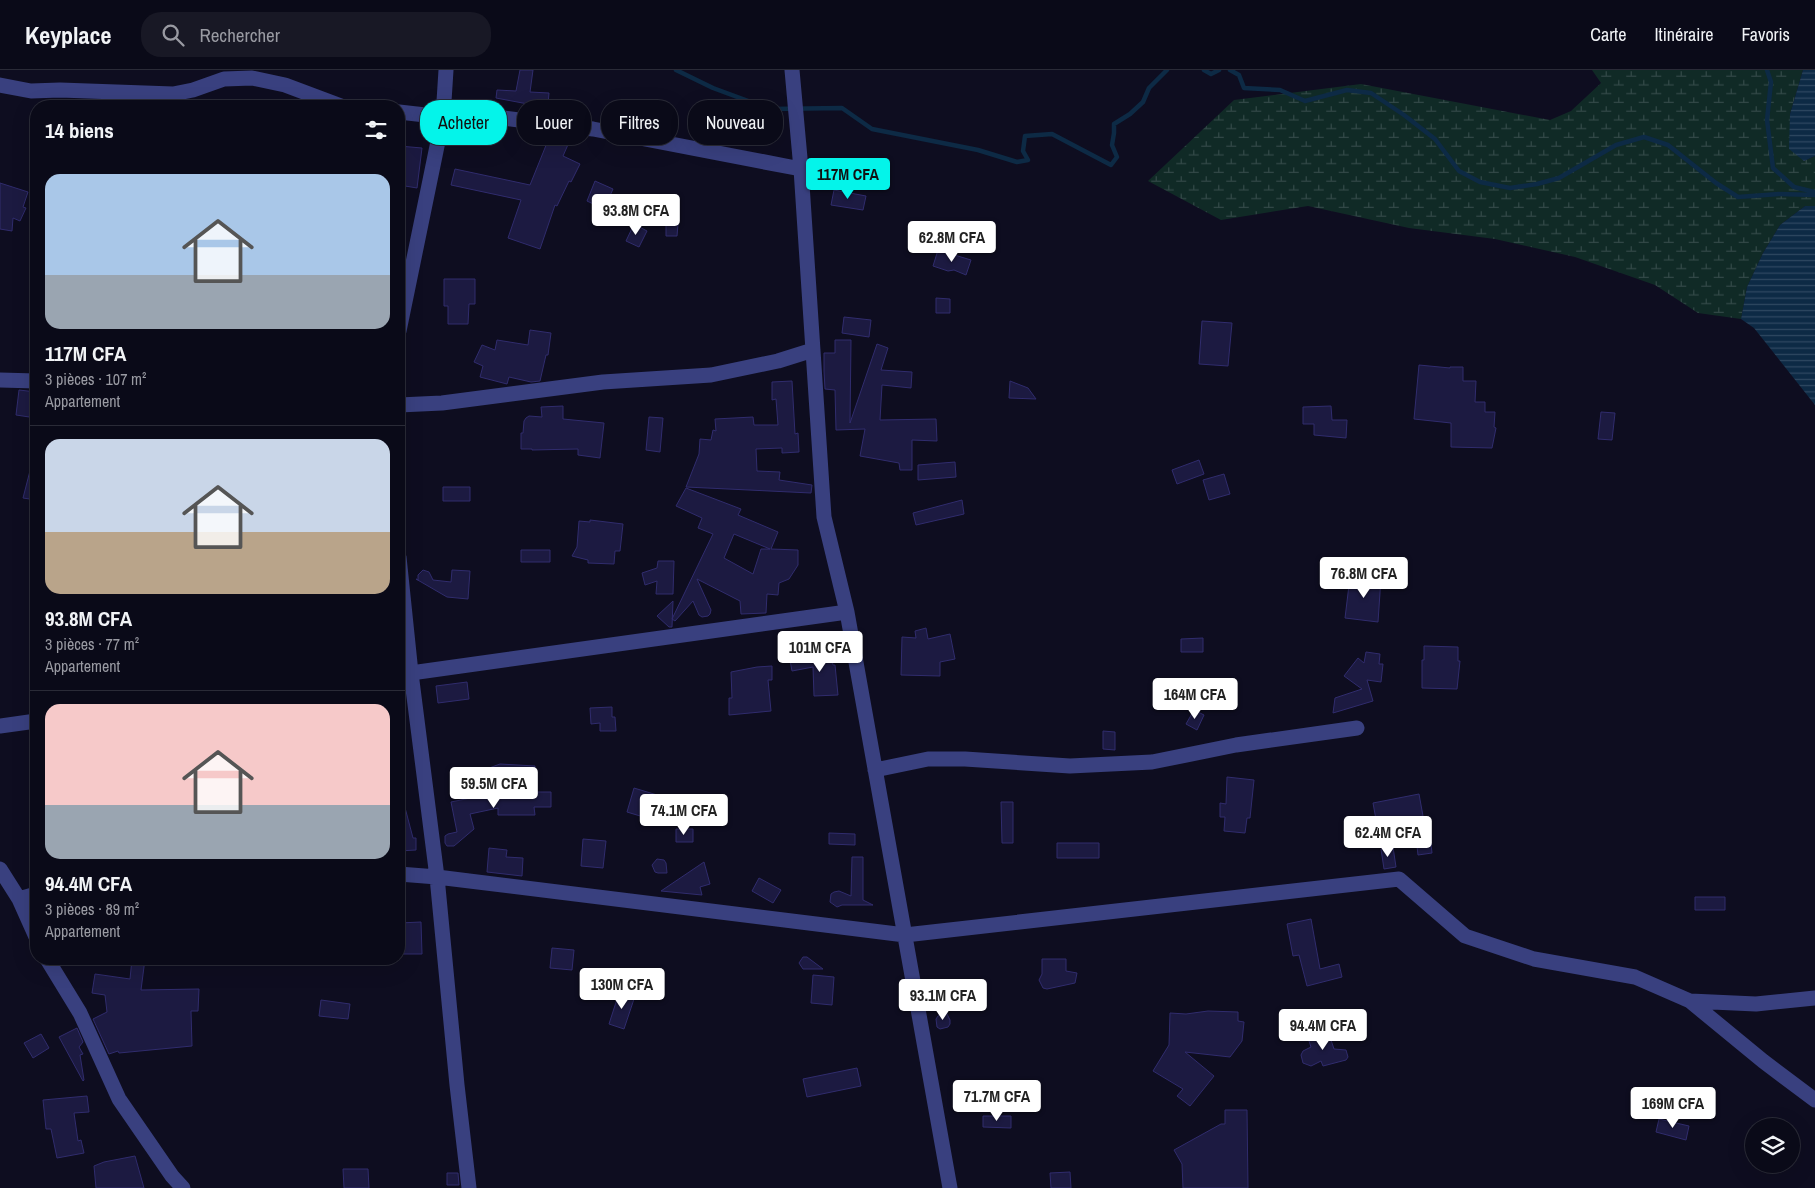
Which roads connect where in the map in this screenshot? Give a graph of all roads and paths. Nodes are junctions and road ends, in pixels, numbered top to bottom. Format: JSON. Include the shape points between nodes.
{"nodes":[{"id":1,"x":446,"y":70,"type":"edge"},
{"id":2,"x":792,"y":70,"type":"edge"},
{"id":3,"x":0,"y":85,"type":"edge"},
{"id":4,"x":321,"y":100,"type":"edge"},
{"id":5,"x":444,"y":100,"type":"edge"},
{"id":6,"x":405,"y":113,"type":"edge"},
{"id":7,"x":420,"y":114,"type":"edge"},
{"id":8,"x":507,"y":118,"type":"edge"},
{"id":9,"x":437,"y":145,"type":"edge"},
{"id":10,"x":801,"y":170,"type":"junction"},
{"id":11,"x":405,"y":302,"type":"edge"},
{"id":12,"x":813,"y":350,"type":"junction"},
{"id":13,"x":0,"y":380,"type":"edge"},
{"id":14,"x":30,"y":382,"type":"edge"},
{"id":15,"x":405,"y":405,"type":"edge"},
{"id":16,"x":847,"y":612,"type":"junction"},
{"id":17,"x":405,"y":674,"type":"edge"},
{"id":18,"x":30,"y":722,"type":"edge"},
{"id":19,"x":0,"y":726,"type":"edge"},
{"id":20,"x":1357,"y":728,"type":"dead end"},
{"id":21,"x":876,"y":770,"type":"junction"},
{"id":22,"x":0,"y":869,"type":"edge"},
{"id":23,"x":405,"y":874,"type":"edge"},
{"id":24,"x":437,"y":877,"type":"junction"},
{"id":25,"x":30,"y":895,"type":"edge"},
{"id":26,"x":19,"y":898,"type":"junction"},
{"id":27,"x":30,"y":923,"type":"edge"},
{"id":28,"x":905,"y":935,"type":"junction"},
{"id":29,"x":51,"y":965,"type":"edge"},
{"id":30,"x":1815,"y":998,"type":"edge"},
{"id":31,"x":1690,"y":1001,"type":"junction"},
{"id":32,"x":1815,"y":1100,"type":"edge"},
{"id":33,"x":169,"y":1182,"type":"edge"},
{"id":34,"x":183,"y":1188,"type":"edge"},
{"id":35,"x":469,"y":1188,"type":"edge"},
{"id":36,"x":950,"y":1188,"type":"edge"}],
"edges":[{"from":1,"to":5,"type":"street"},
{"from":2,"to":10,"type":"street"},
{"from":3,"to":4,"type":"street","via":[[31,91],[173,94],[224,79],[252,78],[285,85]]},
{"from":6,"to":7,"type":"street"},
{"from":8,"to":10,"type":"street","via":[[593,129]]},
{"from":9,"to":11,"type":"street"},
{"from":10,"to":12,"type":"street"},
{"from":12,"to":15,"type":"street","via":[[710,375],[603,382],[442,403]]},
{"from":12,"to":16,"type":"street","via":[[824,517]]},
{"from":13,"to":14,"type":"street"},
{"from":16,"to":17,"type":"street"},
{"from":16,"to":21,"type":"street"},
{"from":17,"to":24,"type":"street"},
{"from":18,"to":19,"type":"street"},
{"from":20,"to":21,"type":"street","via":[[1236,745],[1152,762],[1070,766],[965,759],[928,760]]},
{"from":21,"to":28,"type":"street"},
{"from":22,"to":26,"type":"street"},
{"from":23,"to":24,"type":"street"},
{"from":24,"to":28,"type":"street"},
{"from":24,"to":35,"type":"street"},
{"from":25,"to":26,"type":"street"},
{"from":26,"to":27,"type":"street"},
{"from":28,"to":31,"type":"street","via":[[1399,879],[1465,936],[1534,959],[1635,977]]},
{"from":28,"to":36,"type":"street"},
{"from":29,"to":33,"type":"street","via":[[80,1013],[119,1099]]},
{"from":30,"to":31,"type":"street","via":[[1756,1004]]},
{"from":31,"to":32,"type":"street"},
{"from":33,"to":34,"type":"street"}]}
